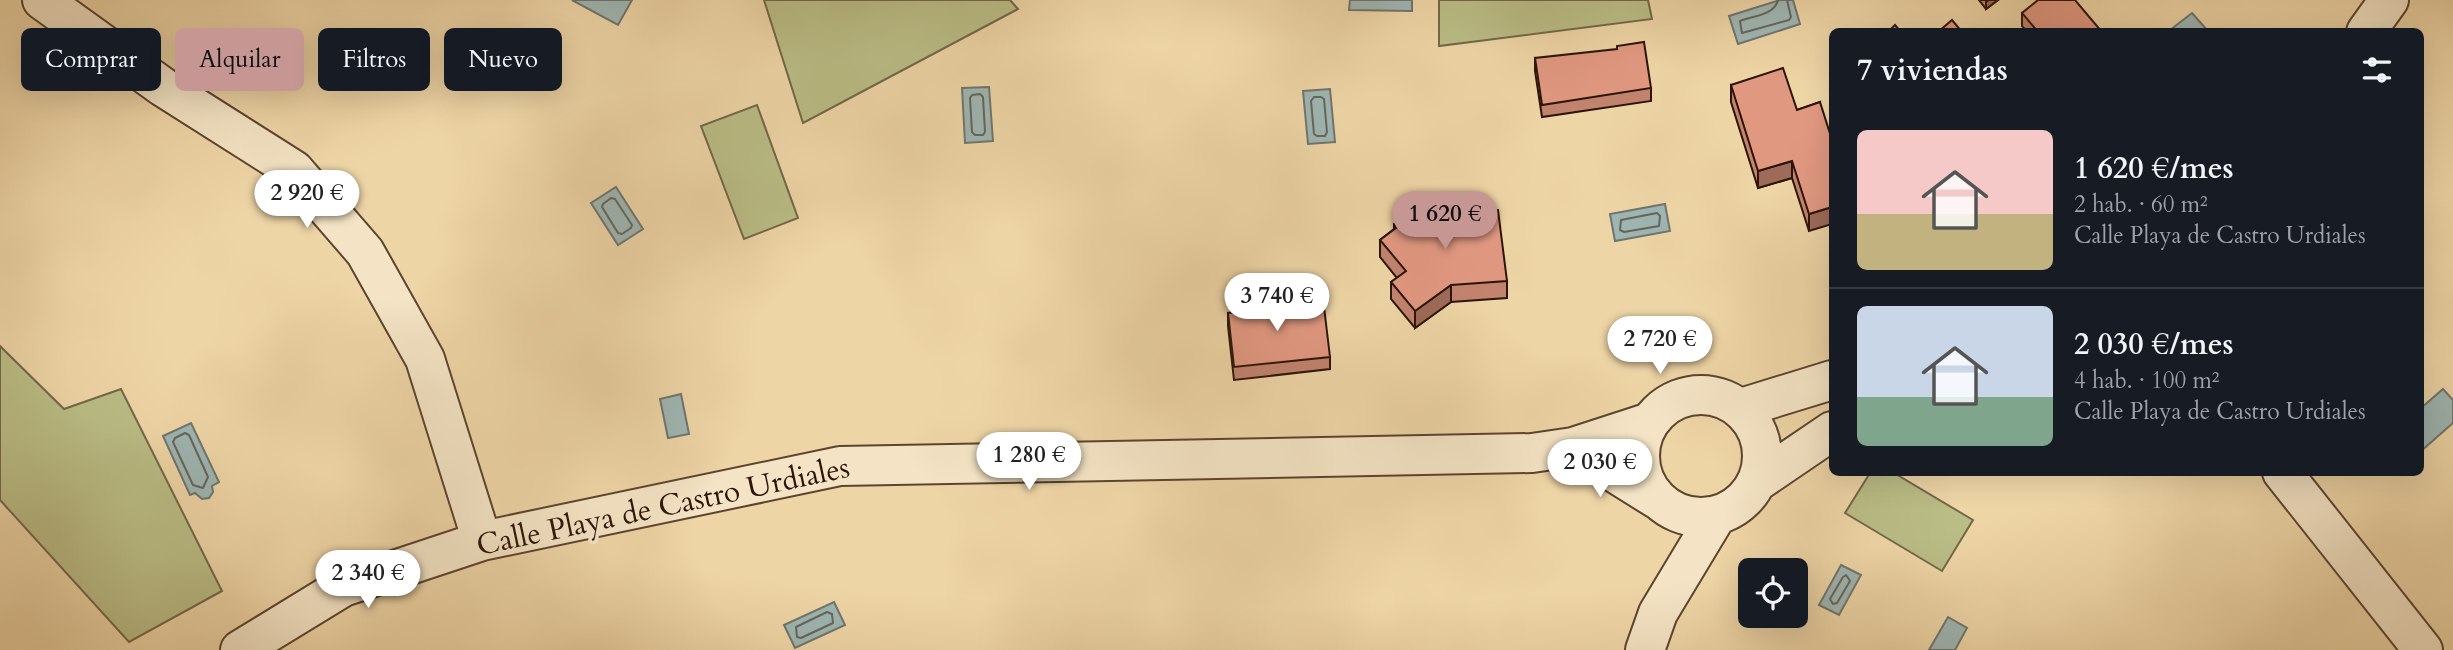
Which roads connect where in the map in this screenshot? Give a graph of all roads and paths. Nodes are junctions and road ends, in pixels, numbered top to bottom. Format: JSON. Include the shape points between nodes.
{"nodes":[{"id":1,"x":42,"y":0,"type":"edge"},
{"id":2,"x":2389,"y":0,"type":"edge"},
{"id":3,"x":2369,"y":28,"type":"edge"},
{"id":4,"x":1829,"y":381,"type":"edge"},
{"id":5,"x":1741,"y":408,"type":"junction"},
{"id":6,"x":1650,"y":422,"type":"junction"},
{"id":7,"x":1829,"y":433,"type":"edge"},
{"id":8,"x":1573,"y":447,"type":"junction"},
{"id":9,"x":2285,"y":476,"type":"edge"},
{"id":10,"x":1757,"y":482,"type":"junction"},
{"id":11,"x":1665,"y":506,"type":"junction"},
{"id":12,"x":1717,"y":515,"type":"junction"},
{"id":13,"x":482,"y":541,"type":"junction"},
{"id":14,"x":1658,"y":613,"type":"junction"},
{"id":15,"x":240,"y":650,"type":"edge"},
{"id":16,"x":1644,"y":650,"type":"edge"},
{"id":17,"x":2423,"y":650,"type":"edge"}],
"edges":[{"from":1,"to":13,"type":"street","via":[[163,87],[294,170],[365,252],[425,359]]},
{"from":2,"to":3,"type":"street"},
{"from":4,"to":5,"type":"street"},
{"from":5,"to":6,"type":"street","via":[[1703,394],[1683,397],[1664,407]]},
{"from":5,"to":10,"type":"street","via":[[1762,442],[1763,463]]},
{"from":6,"to":8,"type":"street","name":"Calle Playa de Castro Urdiales"},
{"from":6,"to":11,"type":"street","via":[[1640,462],[1646,483]]},
{"from":7,"to":10,"type":"street"},
{"from":8,"to":11,"type":"street"},
{"from":8,"to":13,"type":"street","name":"Calle Playa de Castro Urdiales","via":[[1519,453],[840,466]]},
{"from":9,"to":17,"type":"street"},
{"from":10,"to":12,"type":"street","via":[[1745,499]]},
{"from":11,"to":12,"type":"street","via":[[1689,517]]},
{"from":11,"to":14,"type":"street"},
{"from":12,"to":14,"type":"street"},
{"from":13,"to":15,"type":"street","name":"Calle Playa de Castro Urdiales","via":[[343,587]]},
{"from":14,"to":16,"type":"street"}]}
